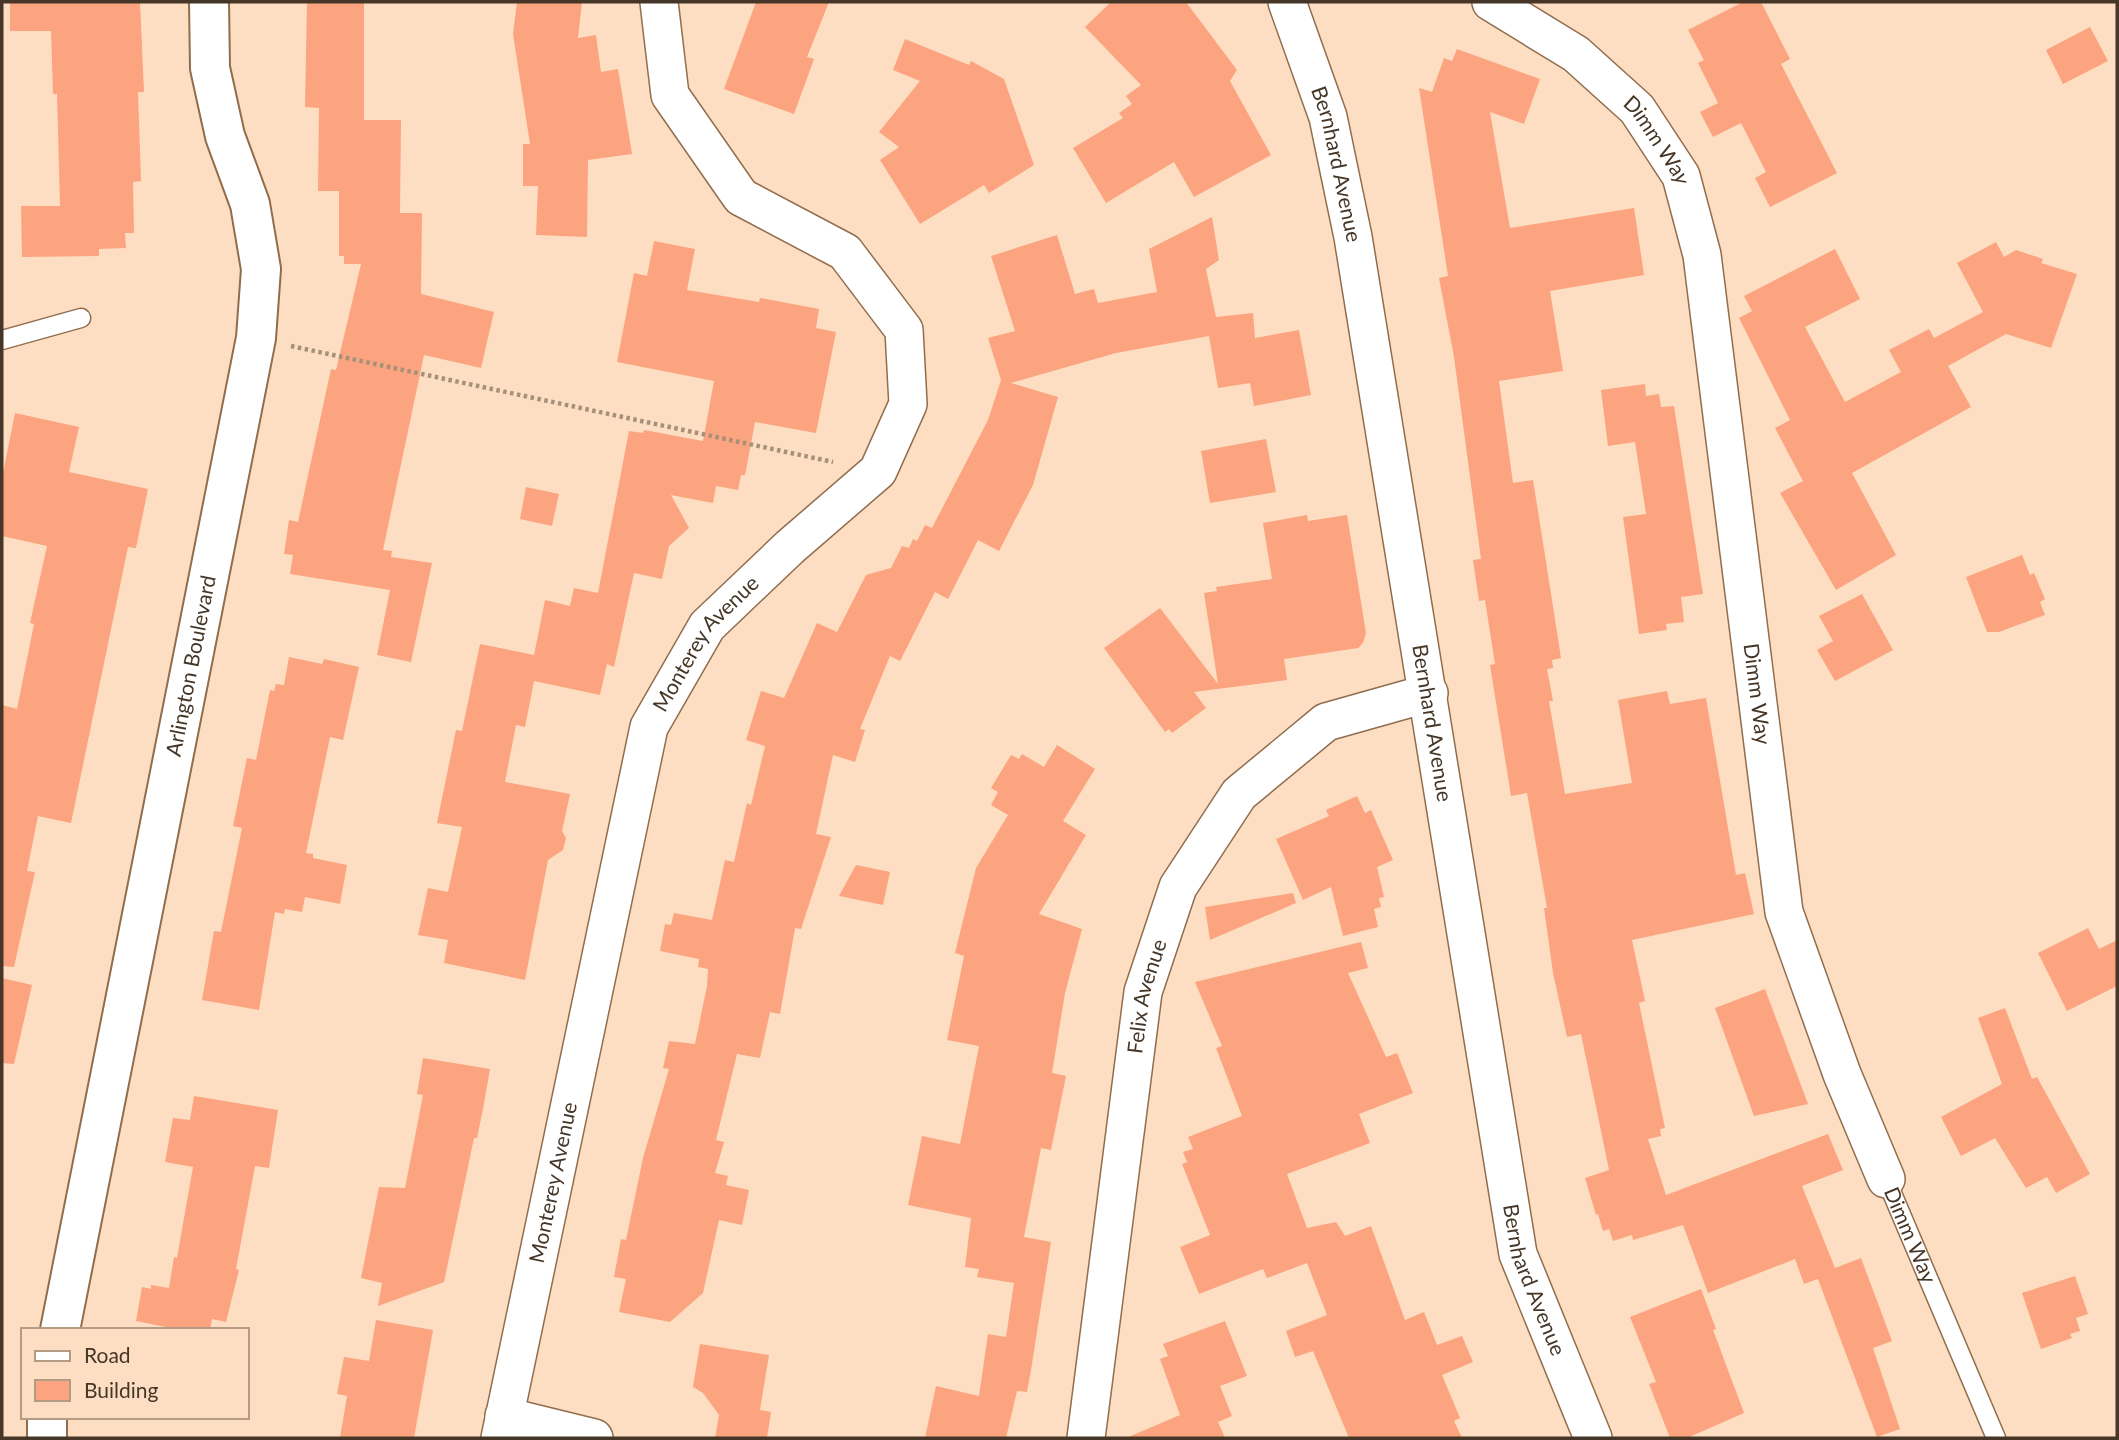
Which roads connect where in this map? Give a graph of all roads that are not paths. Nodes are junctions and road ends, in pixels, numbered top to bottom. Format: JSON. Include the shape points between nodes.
{"nodes":[{"id":1,"x":209,"y":2,"type":"edge"},
{"id":2,"x":659,"y":2,"type":"edge"},
{"id":3,"x":1287,"y":2,"type":"edge"},
{"id":4,"x":1491,"y":2,"type":"edge"},
{"id":5,"x":81,"y":318,"type":"dead end"},
{"id":6,"x":2,"y":340,"type":"edge"},
{"id":7,"x":1429,"y":693,"type":"junction"},
{"id":8,"x":1886,"y":1179,"type":"joint"},
{"id":9,"x":60,"y":1328,"type":"edge"},
{"id":10,"x":47,"y":1419,"type":"edge"},
{"id":11,"x":502,"y":1427,"type":"edge"},
{"id":12,"x":47,"y":1438,"type":"edge"},
{"id":13,"x":594,"y":1438,"type":"edge"},
{"id":14,"x":1086,"y":1438,"type":"edge"},
{"id":15,"x":1593,"y":1438,"type":"edge"},
{"id":16,"x":1996,"y":1438,"type":"edge"}],
"edges":[{"from":1,"to":9,"type":"main road","name":"Arlington Boulevard","via":[[210,68],[225,136],[250,204],[261,269],[256,338]]},
{"from":2,"to":11,"type":"street","name":"Monterey Avenue","via":[[670,94],[741,197],[845,252],[904,330],[908,404],[878,471],[707,626],[649,727]]},
{"from":3,"to":7,"type":"street","name":"Bernhard Avenue","via":[[1328,117],[1353,237]]},
{"from":4,"to":8,"type":"street","name":"Dimm Way","via":[[1576,54],[1607,81],[1637,109],[1681,176],[1702,255],[1784,912],[1842,1074]]},
{"from":5,"to":6,"type":"lane"},
{"from":7,"to":14,"type":"street","name":"Felix Avenue","via":[[1326,722],[1239,793],[1178,887],[1143,992]]},
{"from":7,"to":15,"type":"street","name":"Bernhard Avenue","via":[[1518,1254]]},
{"from":8,"to":16,"type":"lane","name":"Dimm Way"},
{"from":10,"to":12,"type":"main road"},
{"from":11,"to":13,"type":"street"}]}
